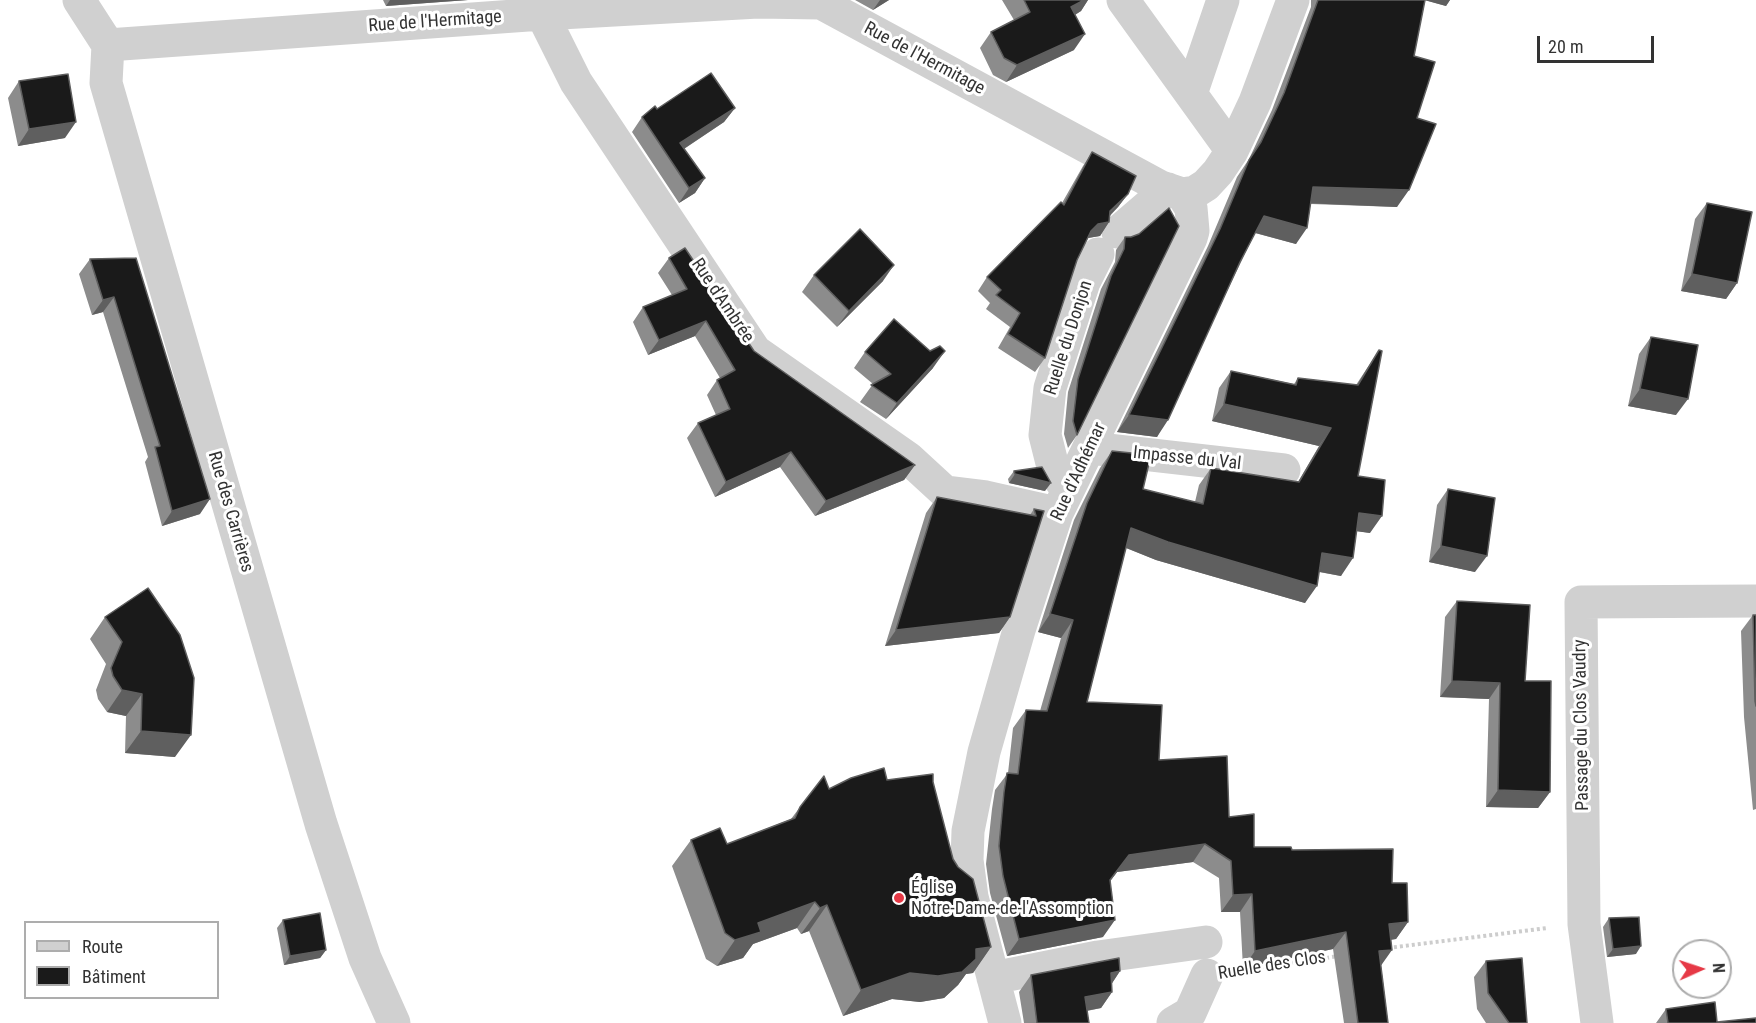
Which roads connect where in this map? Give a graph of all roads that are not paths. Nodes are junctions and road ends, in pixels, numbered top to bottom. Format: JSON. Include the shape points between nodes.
{"nodes":[{"id":1,"x":80,"y":0,"type":"edge"},
{"id":2,"x":1123,"y":0,"type":"edge"},
{"id":3,"x":1223,"y":0,"type":"edge"},
{"id":4,"x":1293,"y":0,"type":"edge"},
{"id":5,"x":822,"y":1,"type":"edge"},
{"id":6,"x":542,"y":14,"type":"junction"},
{"id":7,"x":108,"y":45,"type":"junction"},
{"id":8,"x":1191,"y":94,"type":"junction"},
{"id":9,"x":1232,"y":151,"type":"junction"},
{"id":10,"x":1175,"y":191,"type":"junction"},
{"id":11,"x":1090,"y":448,"type":"junction"},
{"id":12,"x":1284,"y":470,"type":"dead end"},
{"id":13,"x":1062,"y":501,"type":"junction"},
{"id":14,"x":1756,"y":601,"type":"edge"},
{"id":15,"x":939,"y":825,"type":"edge"},
{"id":16,"x":972,"y":897,"type":"junction"},
{"id":17,"x":1206,"y":942,"type":"dead end"},
{"id":18,"x":1207,"y":975,"type":"road end"},
{"id":19,"x":993,"y":978,"type":"junction"},
{"id":20,"x":394,"y":1023,"type":"edge"},
{"id":21,"x":1005,"y":1023,"type":"edge"},
{"id":22,"x":1173,"y":1023,"type":"edge"},
{"id":23,"x":1597,"y":1023,"type":"edge"}],
"edges":[{"from":1,"to":7,"type":"street"},
{"from":2,"to":8,"type":"street"},
{"from":3,"to":8,"type":"street"},
{"from":4,"to":9,"type":"street"},
{"from":5,"to":6,"type":"street","name":"Rue de l'Hermitage"},
{"from":5,"to":10,"type":"street","name":"Rue de l'Hermitage","via":[[1140,176]]},
{"from":6,"to":7,"type":"street","name":"Rue de l'Hermitage"},
{"from":6,"to":13,"type":"street","name":"Rue d'Ambrée","via":[[576,82],[755,351],[908,458],[945,492]]},
{"from":7,"to":20,"type":"street","name":"Rue des Carrières","via":[[106,83],[321,824],[365,957]]},
{"from":8,"to":9,"type":"street"},
{"from":9,"to":10,"type":"street","via":[[1206,185],[1195,192]]},
{"from":10,"to":11,"type":"street","name":"Rue d'Adhémar","via":[[1191,208],[1191,238]]},
{"from":10,"to":13,"type":"street","name":"Ruelle du Donjon","via":[[1108,243],[1084,282],[1050,388],[1045,435]]},
{"from":11,"to":12,"type":"street","name":"Impasse du Val"},
{"from":11,"to":13,"type":"street","name":"Rue d'Adhémar"},
{"from":13,"to":16,"type":"street","name":"Rue d'Adhémar","via":[[984,752],[968,831]]},
{"from":14,"to":23,"type":"street","name":"Passage du Clos Vaudry","via":[[1581,602],[1584,924]]},
{"from":15,"to":16,"type":"street","via":[[952,880]]},
{"from":16,"to":19,"type":"street","name":"Rue d'Adhémar"},
{"from":17,"to":19,"type":"street","name":"Ruelle des Clos","via":[[1098,957]]},
{"from":18,"to":22,"type":"street","via":[[1190,1013]]},
{"from":19,"to":21,"type":"street","name":"Rue d'Adhémar"}]}
